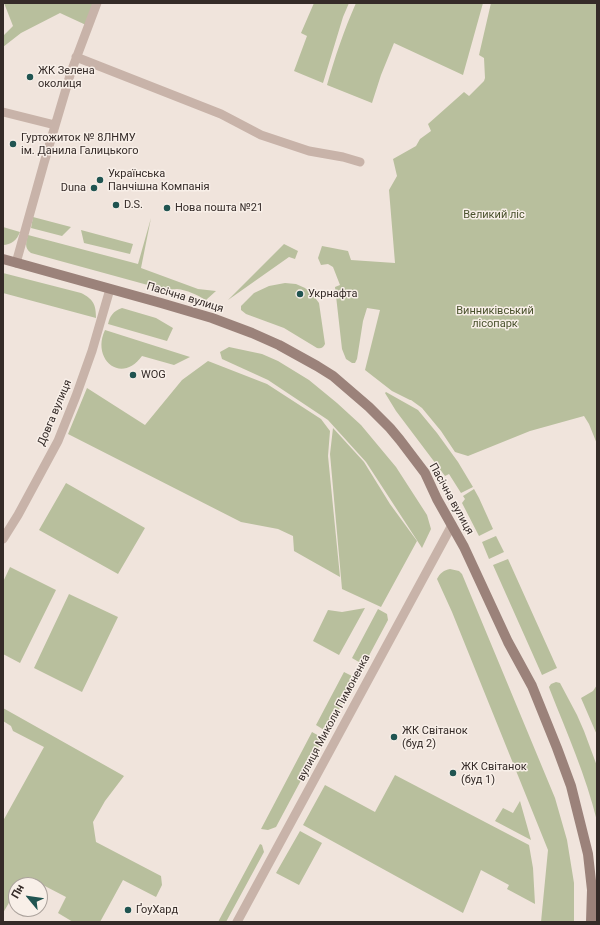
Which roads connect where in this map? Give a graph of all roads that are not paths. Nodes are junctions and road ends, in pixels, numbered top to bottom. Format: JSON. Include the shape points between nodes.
{"nodes":[{"id":1,"x":97,"y":3,"type":"edge"},
{"id":2,"x":76,"y":57,"type":"junction"},
{"id":3,"x":3,"y":112,"type":"edge"},
{"id":4,"x":55,"y":125,"type":"junction"},
{"id":5,"x":360,"y":162,"type":"dead end"},
{"id":6,"x":3,"y":259,"type":"edge"},
{"id":7,"x":16,"y":263,"type":"junction"},
{"id":8,"x":110,"y":289,"type":"junction"},
{"id":9,"x":452,"y":525,"type":"junction"},
{"id":10,"x":3,"y":539,"type":"edge"},
{"id":11,"x":237,"y":922,"type":"edge"},
{"id":12,"x":591,"y":922,"type":"edge"}],
"edges":[{"from":1,"to":2,"type":"street"},
{"from":2,"to":4,"type":"street"},
{"from":2,"to":5,"type":"street","via":[[221,114],[261,135],[309,151]]},
{"from":3,"to":4,"type":"street"},
{"from":4,"to":7,"type":"street"},
{"from":6,"to":7,"type":"main road","name":"Пасічна вулиця"},
{"from":7,"to":8,"type":"main road","name":"Пасічна вулиця"},
{"from":8,"to":9,"type":"main road","name":"Пасічна вулиця","via":[[212,318],[252,333],[334,376],[370,407],[400,440],[425,473]]},
{"from":8,"to":10,"type":"street","name":"Довга вулиця","via":[[92,351],[58,441]]},
{"from":9,"to":11,"type":"street","name":"вулиця Миколи Пимоненка"},
{"from":9,"to":12,"type":"main road","name":"Пасічна вулиця","via":[[532,686],[571,786],[588,854],[592,890]]}]}
